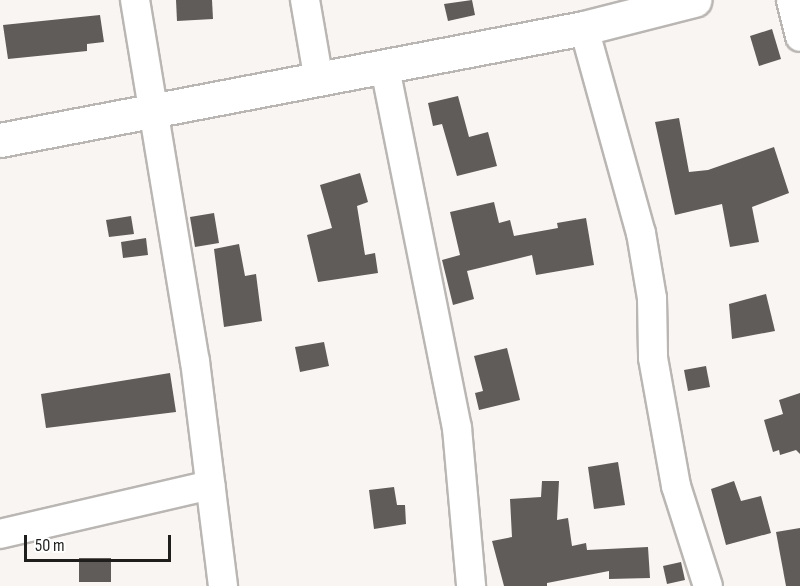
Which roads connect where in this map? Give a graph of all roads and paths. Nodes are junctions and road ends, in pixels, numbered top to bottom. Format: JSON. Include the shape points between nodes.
{"nodes":[{"id":1,"x":135,"y":0,"type":"edge"},
{"id":2,"x":304,"y":0,"type":"edge"},
{"id":3,"x":694,"y":0,"type":"edge"},
{"id":4,"x":790,"y":0,"type":"edge"},
{"id":5,"x":584,"y":28,"type":"junction"},
{"id":6,"x":800,"y":37,"type":"edge"},
{"id":7,"x":385,"y":68,"type":"junction"},
{"id":8,"x":319,"y":81,"type":"junction"},
{"id":9,"x":152,"y":110,"type":"junction"},
{"id":10,"x":0,"y":140,"type":"edge"},
{"id":11,"x":210,"y":485,"type":"junction"},
{"id":12,"x":0,"y":534,"type":"edge"},
{"id":13,"x":223,"y":586,"type":"edge"},
{"id":14,"x":471,"y":586,"type":"edge"},
{"id":15,"x":708,"y":586,"type":"edge"}],
"edges":[{"from":1,"to":9,"type":"street"},
{"from":2,"to":8,"type":"street"},
{"from":3,"to":5,"type":"main road"},
{"from":4,"to":6,"type":"street"},
{"from":5,"to":7,"type":"main road"},
{"from":5,"to":15,"type":"street","via":[[641,233],[652,298],[653,358],[676,486]]},
{"from":7,"to":8,"type":"main road"},
{"from":7,"to":14,"type":"street","via":[[457,428]]},
{"from":8,"to":9,"type":"main road"},
{"from":9,"to":10,"type":"main road"},
{"from":9,"to":11,"type":"street","via":[[195,361]]},
{"from":11,"to":12,"type":"street"},
{"from":11,"to":13,"type":"street"}]}
